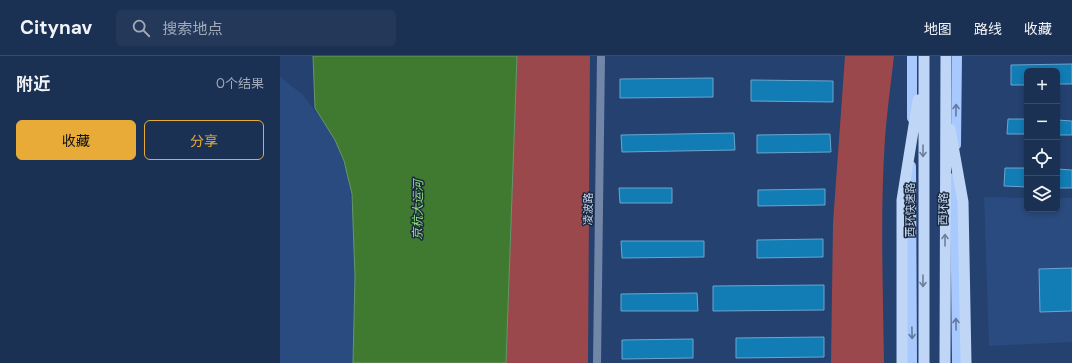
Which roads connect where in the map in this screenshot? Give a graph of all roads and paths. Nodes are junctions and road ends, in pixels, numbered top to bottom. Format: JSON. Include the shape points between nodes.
{"nodes":[{"id":1,"x":601,"y":56,"type":"edge"},
{"id":2,"x":912,"y":56,"type":"edge"},
{"id":3,"x":946,"y":56,"type":"edge"},
{"id":4,"x":957,"y":56,"type":"edge"},
{"id":5,"x":923,"y":61,"type":"edge"},
{"id":6,"x":944,"y":100,"type":"junction"},
{"id":7,"x":597,"y":363,"type":"edge"},
{"id":8,"x":902,"y":363,"type":"edge"},
{"id":9,"x":912,"y":363,"type":"edge"},
{"id":10,"x":924,"y":363,"type":"edge"},
{"id":11,"x":945,"y":363,"type":"edge"},
{"id":12,"x":957,"y":363,"type":"edge"},
{"id":13,"x":966,"y":363,"type":"edge"}],
"edges":[{"from":1,"to":7,"type":"street","name":"凌波路"},
{"from":2,"to":9,"type":"main road","one_way":true},
{"from":3,"to":6,"type":"highway"},
{"from":12,"to":4,"type":"main road","name":"西环路","one_way":true},
{"from":5,"to":8,"type":"highway","via":[[902,200]]},
{"from":5,"to":10,"type":"highway","name":"西环快速路","one_way":true},
{"from":11,"to":6,"type":"highway","one_way":true},
{"from":6,"to":13,"type":"highway","via":[[963,202]]}]}
